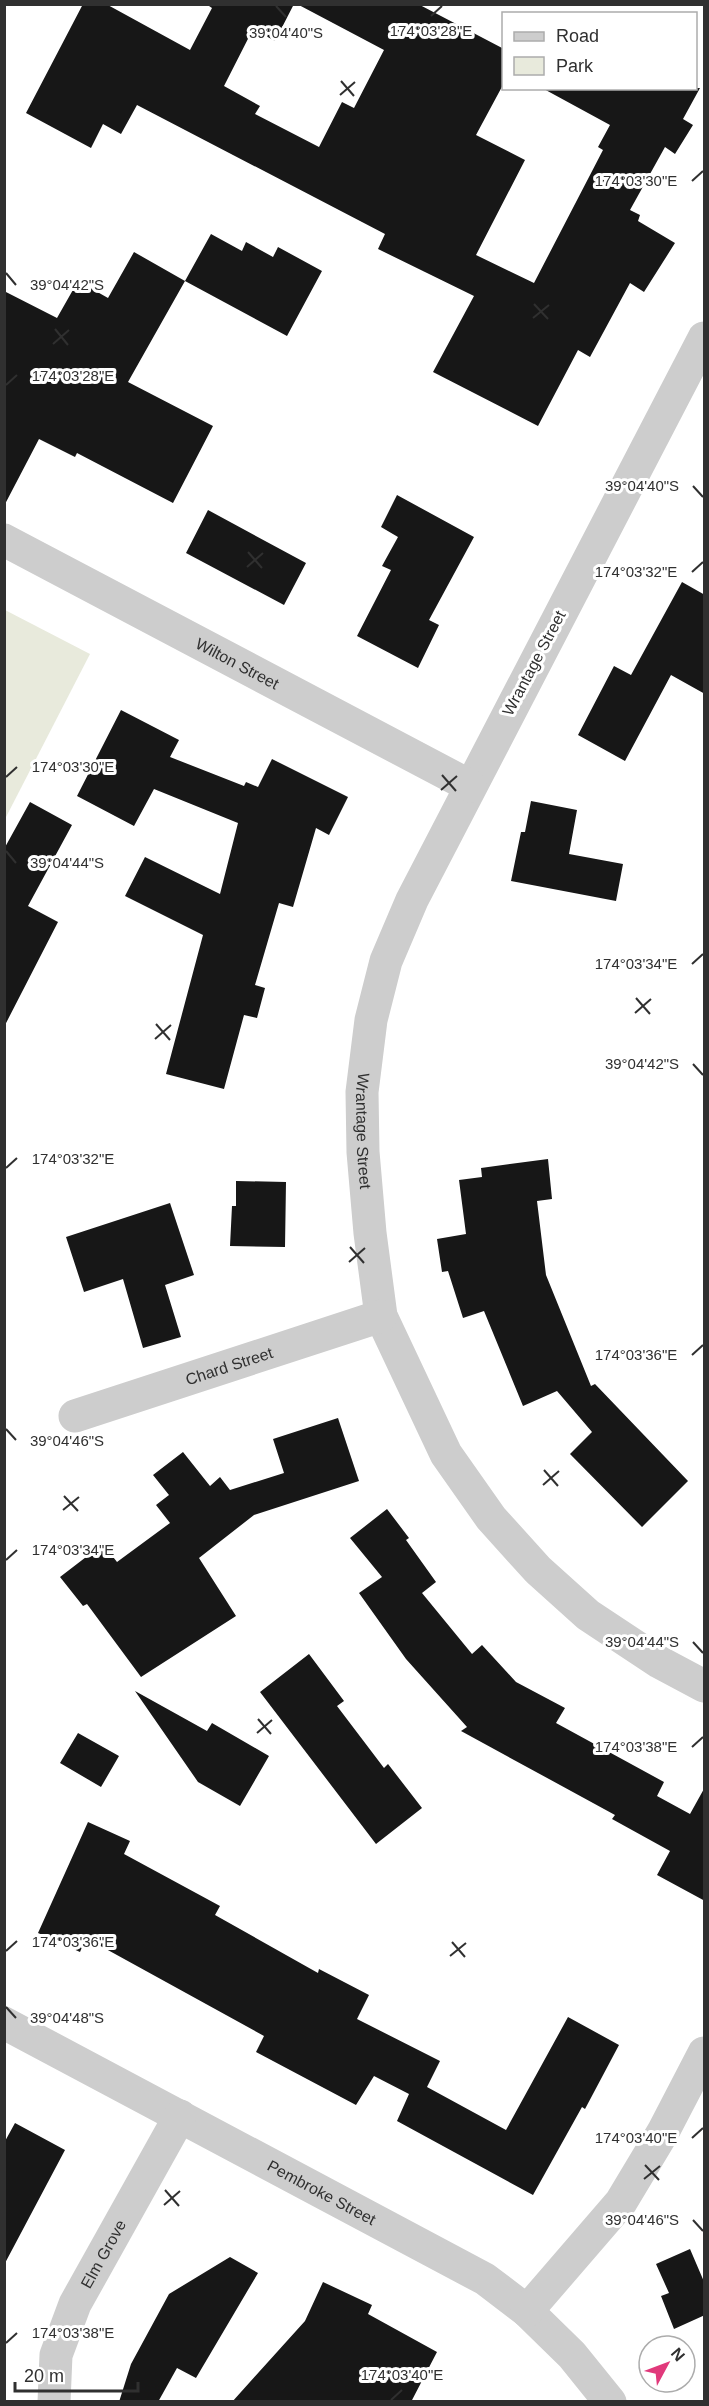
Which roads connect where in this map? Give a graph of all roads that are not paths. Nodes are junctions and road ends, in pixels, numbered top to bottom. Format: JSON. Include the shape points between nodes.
{"nodes":[{"id":1,"x":705,"y":338,"type":"edge"},
{"id":2,"x":4,"y":540,"type":"edge"},
{"id":3,"x":470,"y":786,"type":"junction"},
{"id":4,"x":381,"y":1316,"type":"junction"},
{"id":5,"x":75,"y":1416,"type":"dead end"},
{"id":6,"x":705,"y":1686,"type":"edge"},
{"id":7,"x":4,"y":2023,"type":"edge"},
{"id":8,"x":705,"y":2053,"type":"edge"},
{"id":9,"x":180,"y":2116,"type":"junction"},
{"id":10,"x":527,"y":2311,"type":"junction"},
{"id":11,"x":54,"y":2402,"type":"edge"},
{"id":12,"x":610,"y":2402,"type":"edge"}],
"edges":[{"from":1,"to":3,"type":"street","name":"Wrantage Street"},
{"from":2,"to":3,"type":"street","name":"Wilton Street"},
{"from":3,"to":4,"type":"street","name":"Wrantage Street","via":[[390,951],[371,1020],[362,1092],[363,1152]]},
{"from":4,"to":5,"type":"street","name":"Chard Street"},
{"from":4,"to":6,"type":"street","name":"Wrantage Street","via":[[446,1454],[491,1518],[538,1570],[588,1615],[659,1662]]},
{"from":7,"to":9,"type":"street","name":"Pembroke Street"},
{"from":8,"to":10,"type":"street","via":[[621,2202]]},
{"from":9,"to":10,"type":"street","name":"Pembroke Street","via":[[485,2279]]},
{"from":9,"to":11,"type":"street","name":"Elm Grove","via":[[75,2304],[56,2355]]},
{"from":10,"to":12,"type":"street","name":"Pembroke Street","via":[[572,2355]]}]}
